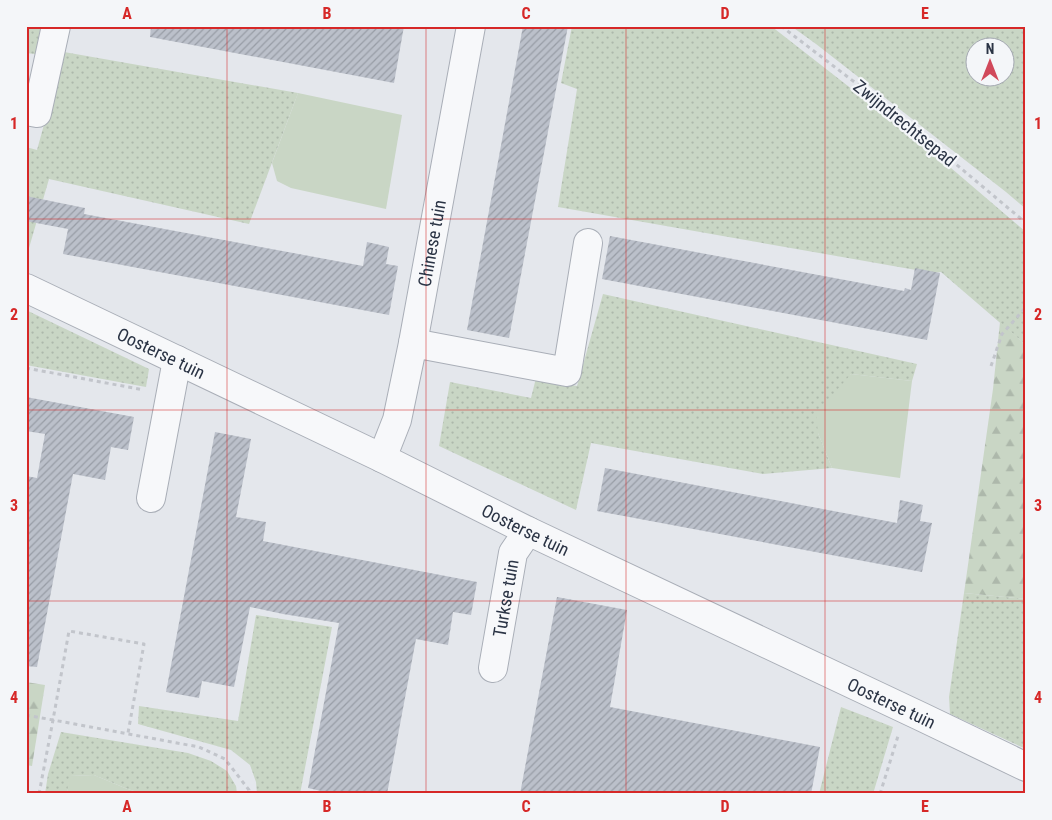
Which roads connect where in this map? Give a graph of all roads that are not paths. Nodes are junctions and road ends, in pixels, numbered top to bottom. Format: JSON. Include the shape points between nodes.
{"nodes":[{"id":1,"x":56,"y":26,"type":"edge"},
{"id":2,"x":471,"y":26,"type":"edge"},
{"id":3,"x":26,"y":111,"type":"edge"},
{"id":4,"x":588,"y":243,"type":"dead end"},
{"id":5,"x":26,"y":288,"type":"edge"},
{"id":6,"x":413,"y":343,"type":"junction"},
{"id":7,"x":177,"y":360,"type":"junction"},
{"id":8,"x":382,"y":458,"type":"junction"},
{"id":9,"x":152,"y":498,"type":"dead end"},
{"id":10,"x":528,"y":531,"type":"junction"},
{"id":11,"x":492,"y":668,"type":"dead end"},
{"id":12,"x":1026,"y":767,"type":"edge"}],
"edges":[{"from":1,"to":3,"type":"street","via":[[37,113]]},
{"from":2,"to":6,"type":"street","name":"Chinese tuin"},
{"from":4,"to":6,"type":"street","via":[[567,372]]},
{"from":5,"to":7,"type":"street","name":"Oosterse tuin"},
{"from":6,"to":8,"type":"street","name":"Chinese tuin","via":[[397,420]]},
{"from":7,"to":8,"type":"street","name":"Oosterse tuin"},
{"from":7,"to":9,"type":"street"},
{"from":8,"to":10,"type":"street","name":"Oosterse tuin"},
{"from":10,"to":11,"type":"street","name":"Turkse tuin","via":[[513,553]]},
{"from":10,"to":12,"type":"street","name":"Oosterse tuin"}]}
